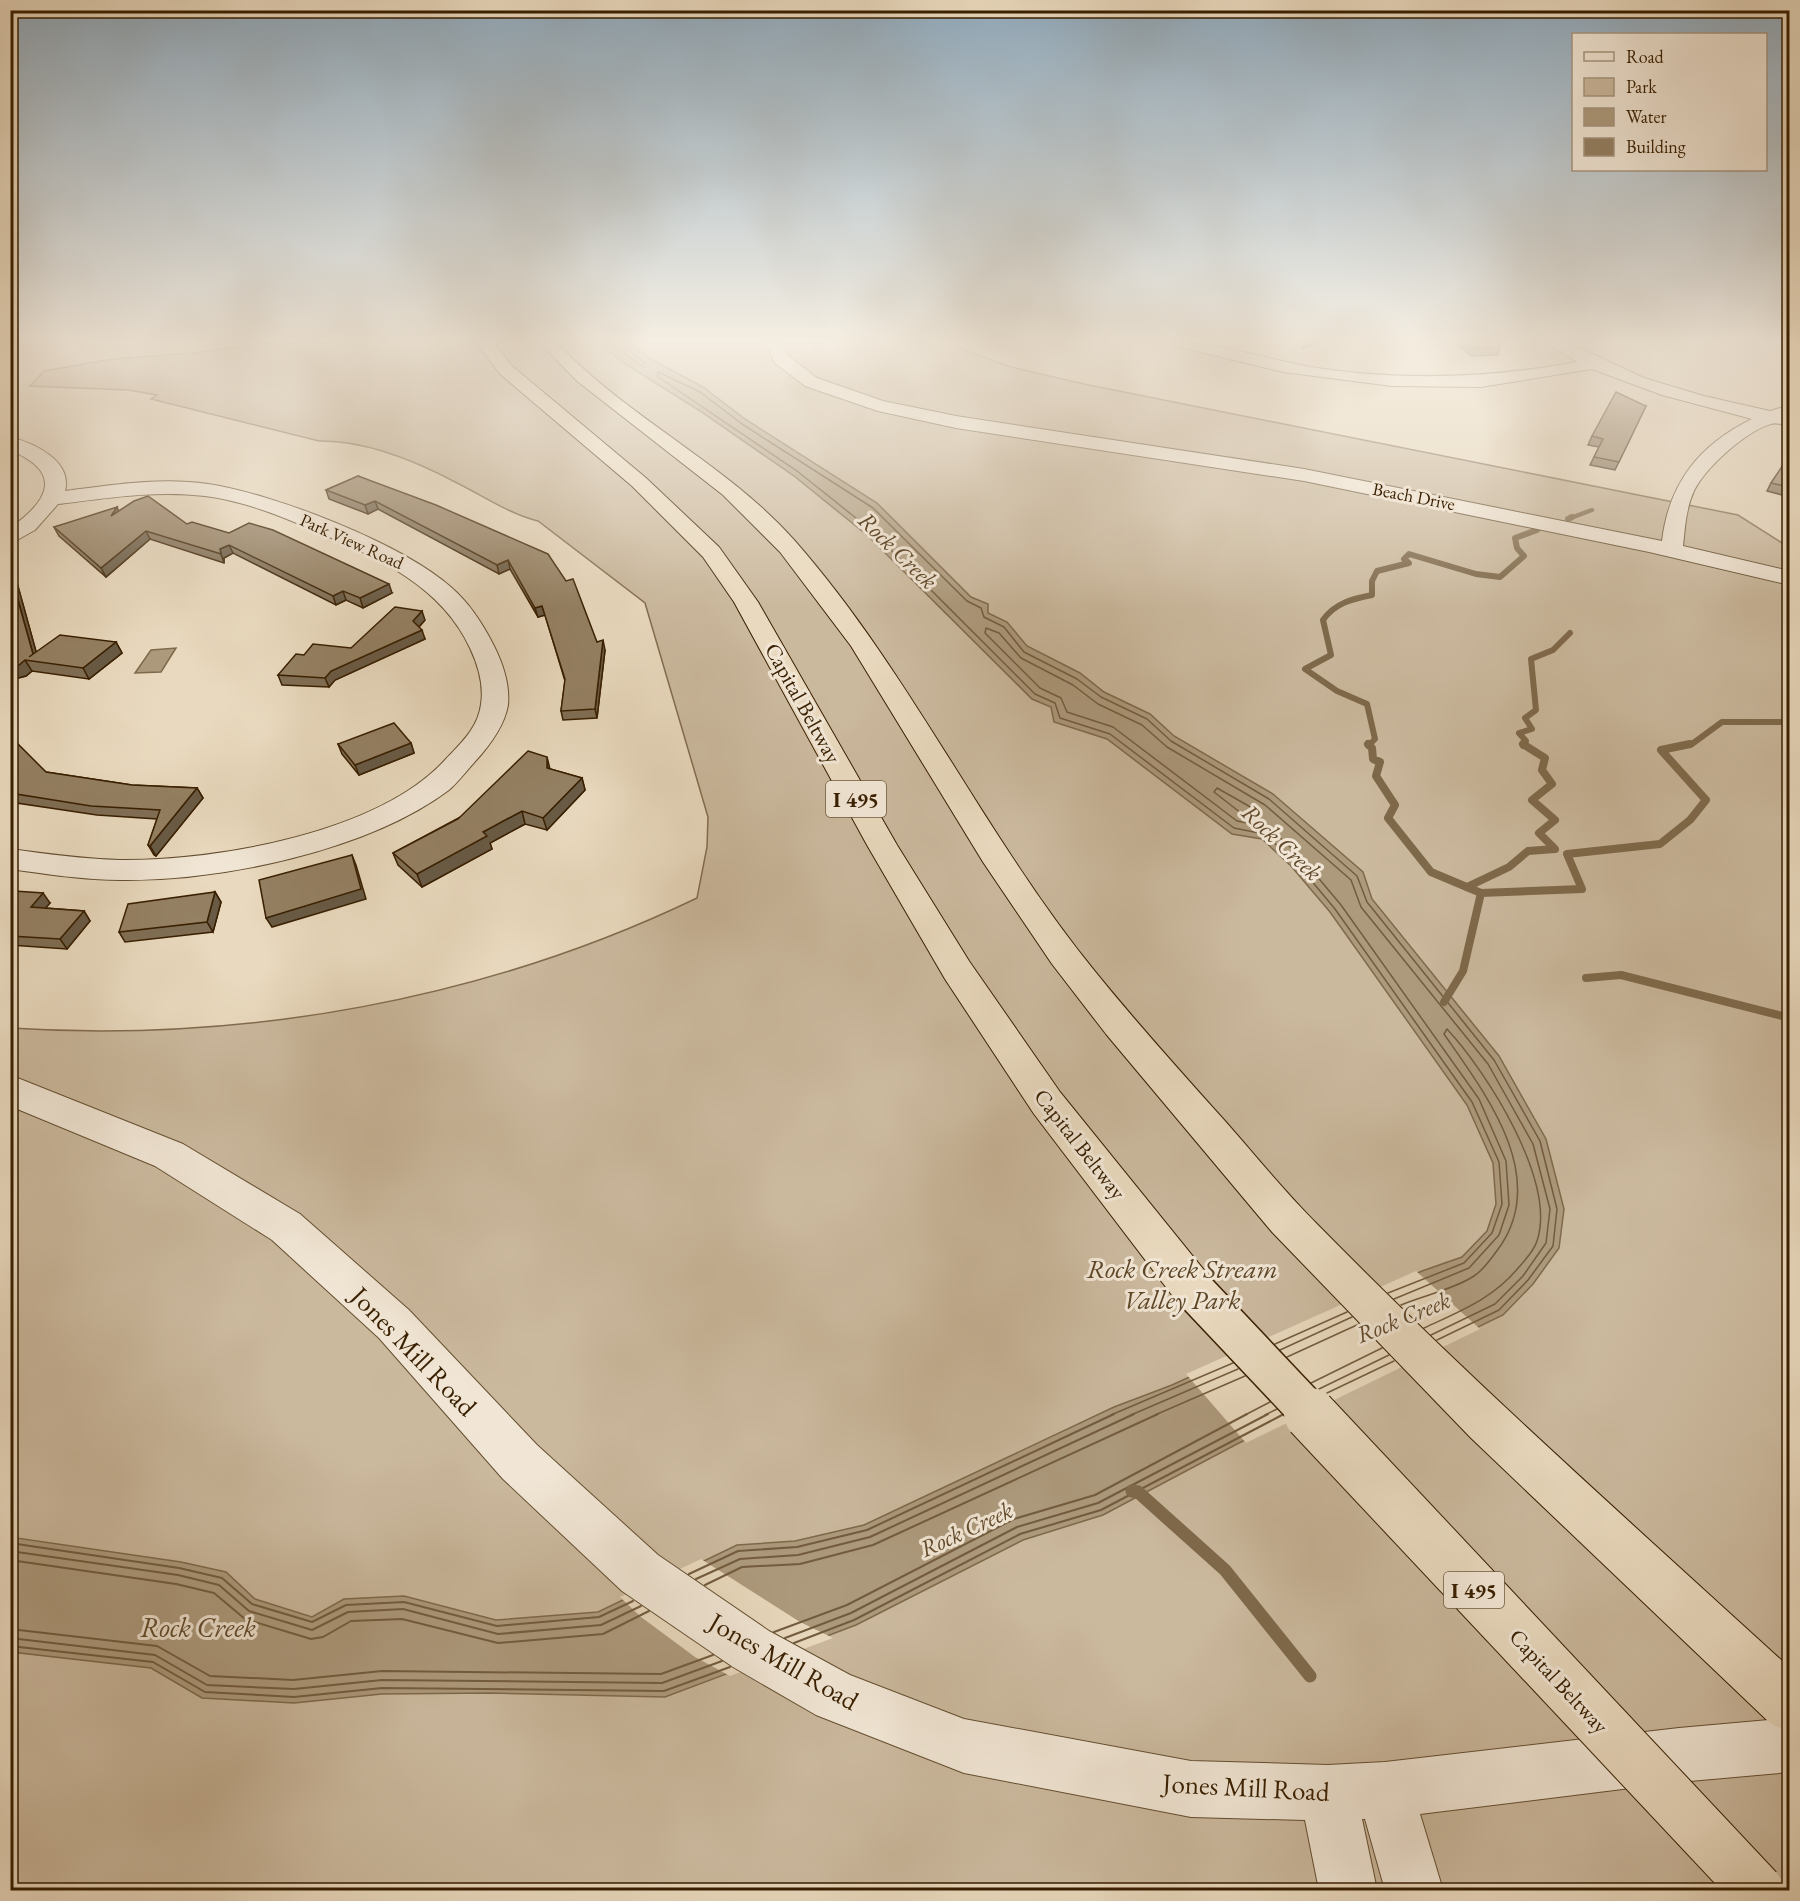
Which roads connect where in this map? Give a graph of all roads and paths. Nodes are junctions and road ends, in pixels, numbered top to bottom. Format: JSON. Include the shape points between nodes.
{"nodes":[{"id":1,"x":578,"y":431,"type":"edge"},
{"id":2,"x":651,"y":431,"type":"edge"},
{"id":3,"x":1011,"y":431,"type":"edge"},
{"id":4,"x":1744,"y":431,"type":"edge"},
{"id":5,"x":10,"y":443,"type":"edge"},
{"id":6,"x":53,"y":499,"type":"junction"},
{"id":7,"x":10,"y":538,"type":"edge"},
{"id":8,"x":1672,"y":550,"type":"junction"},
{"id":9,"x":1790,"y":578,"type":"edge"},
{"id":10,"x":10,"y":859,"type":"edge"},
{"id":11,"x":10,"y":1090,"type":"edge"},
{"id":12,"x":1790,"y":1705,"type":"edge"},
{"id":13,"x":1790,"y":1745,"type":"edge"},
{"id":14,"x":1385,"y":1790,"type":"junction"},
{"id":15,"x":1328,"y":1793,"type":"junction"},
{"id":16,"x":1348,"y":1890,"type":"edge"},
{"id":17,"x":1414,"y":1890,"type":"edge"},
{"id":18,"x":1757,"y":1890,"type":"edge"}],
"edges":[{"from":1,"to":18,"type":"highway","name":"Capital Beltway","number":"I 495","bridge":true,"via":[[639,482],[711,552],[746,602],[957,970],[1047,1103],[1193,1289]]},
{"from":2,"to":12,"type":"highway","via":[[741,500],[784,542],[824,590],[982,836],[1064,955],[1157,1070],[1309,1245],[1435,1370]]},
{"from":3,"to":8,"type":"street","name":"Beach Drive","via":[[1304,475]]},
{"from":4,"to":8,"type":"street","via":[[1716,451],[1684,490]]},
{"from":5,"to":6,"type":"street","via":[[29,449],[54,471],[58,485]]},
{"from":6,"to":7,"type":"street","via":[[30,526]]},
{"from":6,"to":10,"type":"street","name":"Park View Road","via":[[147,489],[204,490],[254,499],[395,558],[460,607],[478,633],[493,673],[495,704],[482,737],[440,782],[393,812],[353,829],[248,857],[162,869],[123,870]]},
{"from":8,"to":9,"type":"street","name":"Beach Drive"},
{"from":11,"to":15,"type":"street","name":"Jones Mill Road","via":[[170,1155],[286,1227],[394,1324],[520,1462],[640,1573],[751,1649],[835,1696],[964,1746],[1191,1789]]},
{"from":13,"to":14,"type":"street","name":"Jones Mill Road"},
{"from":14,"to":15,"type":"street","name":"Jones Mill Road"},
{"from":14,"to":17,"type":"street"},
{"from":15,"to":16,"type":"street"}]}
